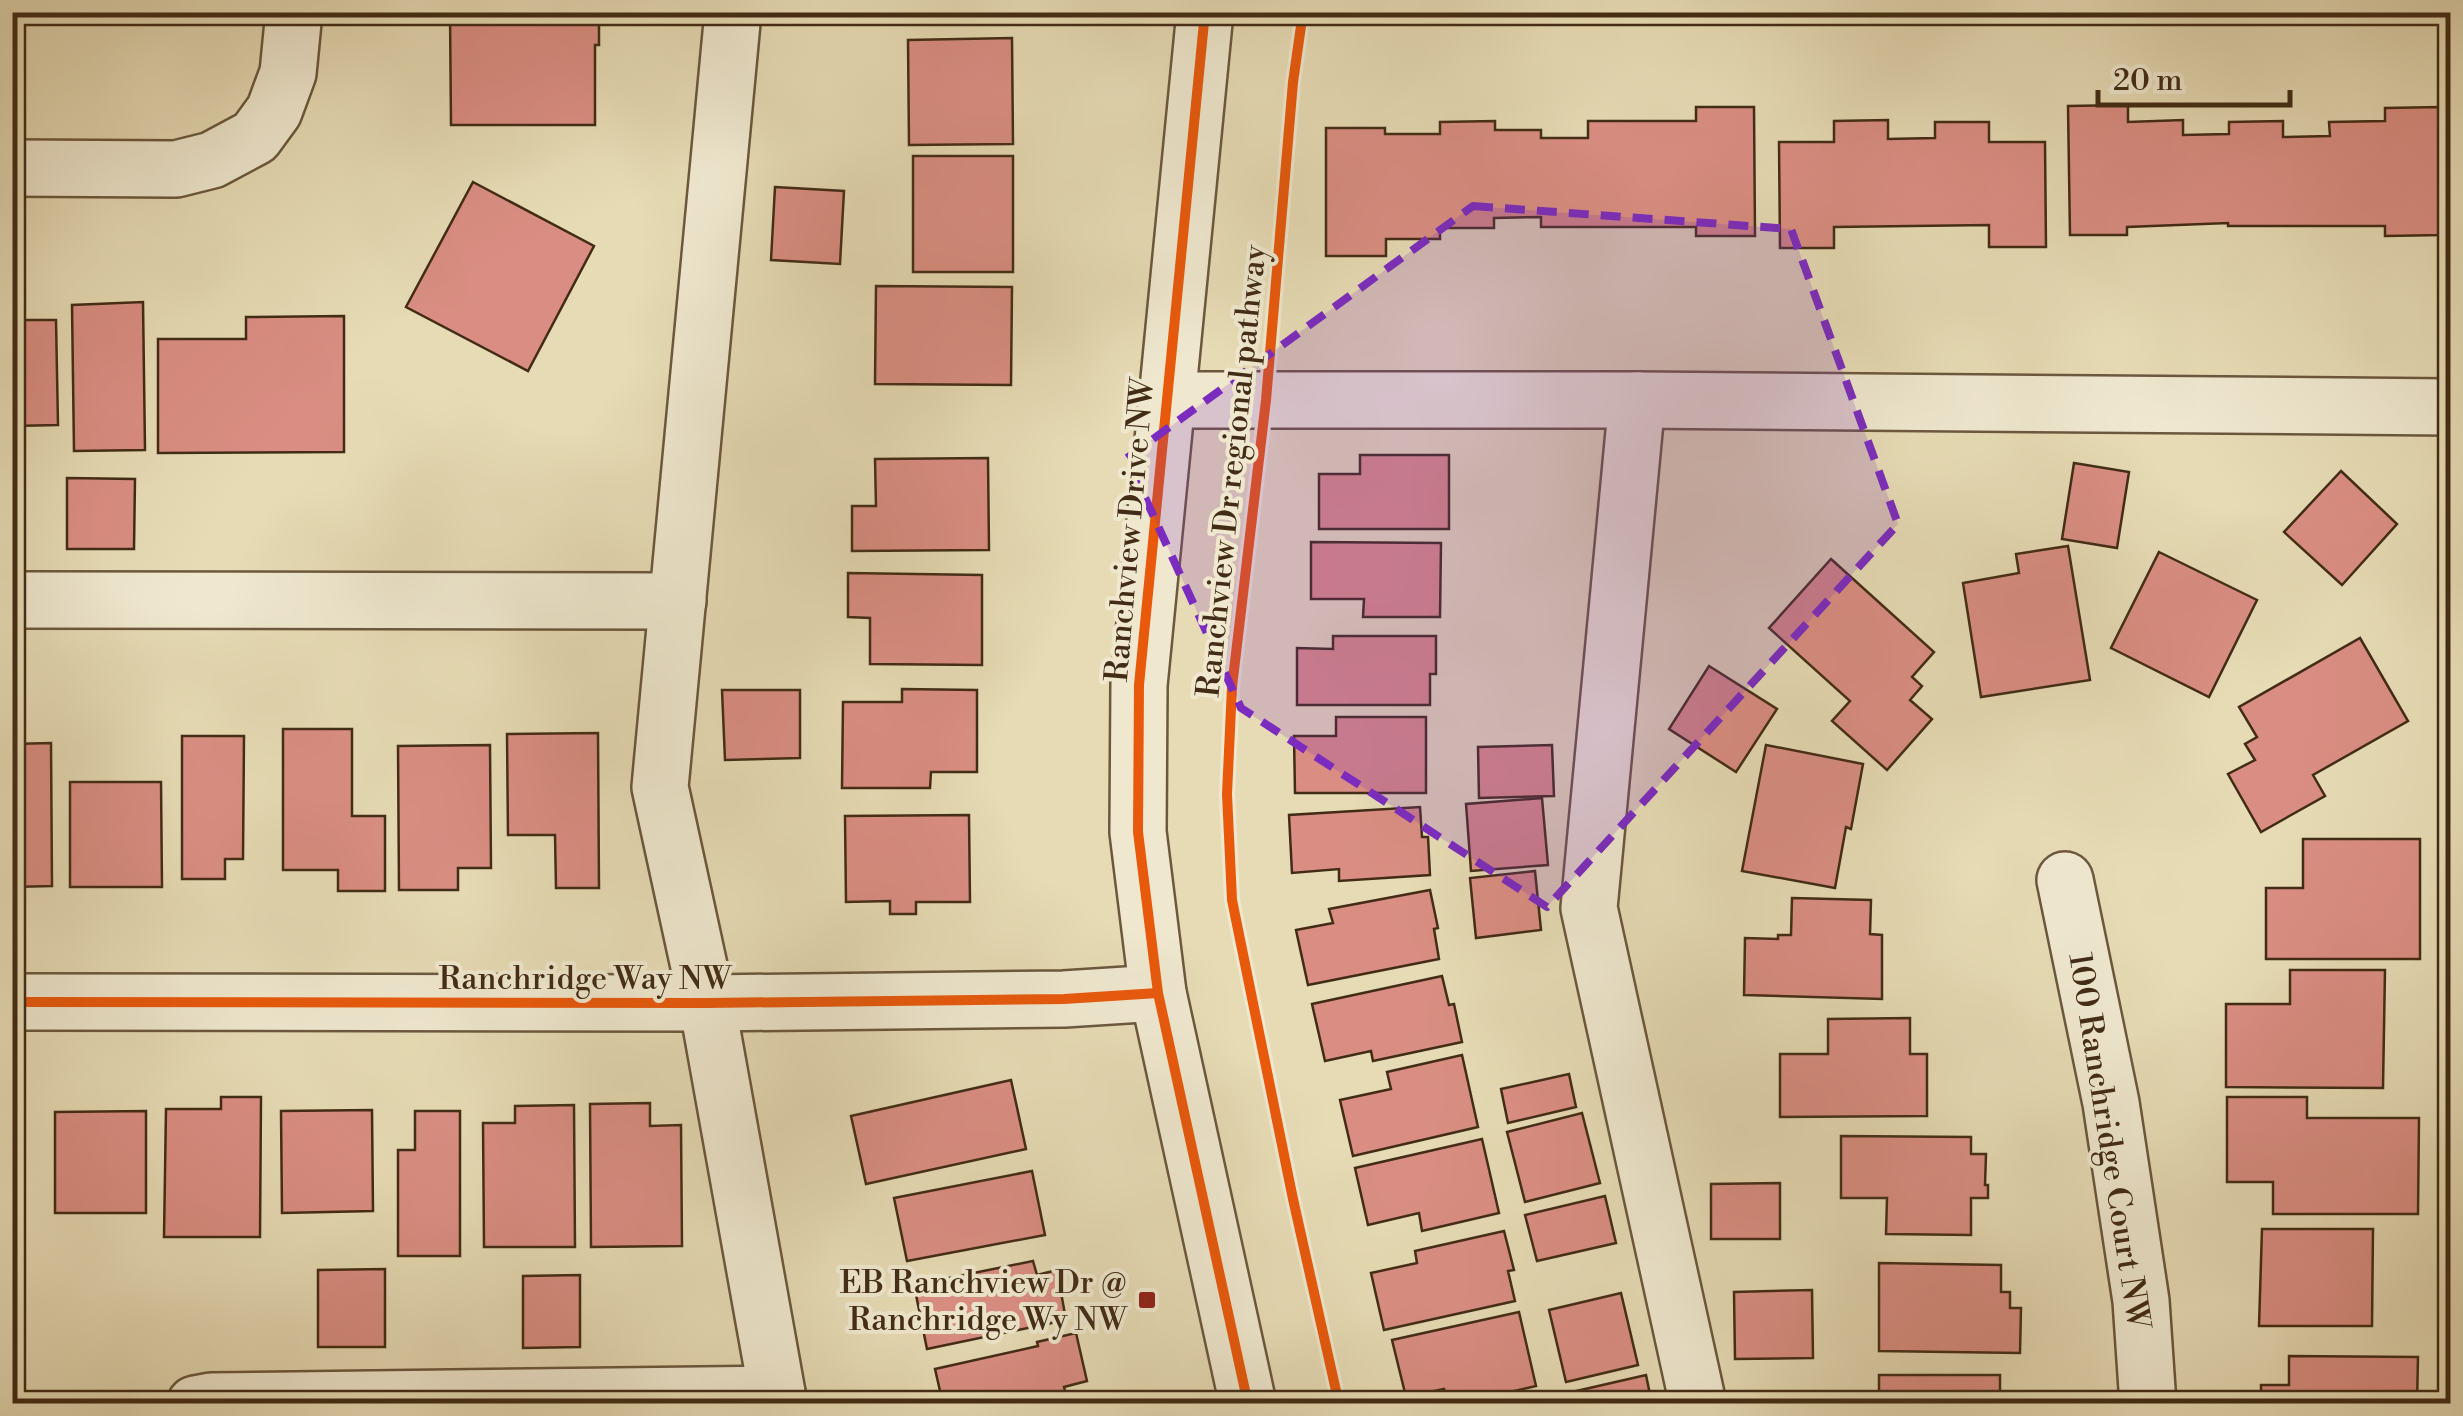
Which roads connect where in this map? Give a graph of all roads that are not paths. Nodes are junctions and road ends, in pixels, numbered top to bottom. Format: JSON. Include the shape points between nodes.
{"nodes":[{"id":1,"x":294,"y":12,"type":"edge"},
{"id":2,"x":733,"y":12,"type":"edge"},
{"id":3,"x":1205,"y":12,"type":"edge"},
{"id":4,"x":12,"y":168,"type":"edge"},
{"id":5,"x":1165,"y":400,"type":"junction"},
{"id":6,"x":1637,"y":400,"type":"junction"},
{"id":7,"x":2450,"y":406,"type":"edge"},
{"id":8,"x":12,"y":600,"type":"edge"},
{"id":9,"x":678,"y":601,"type":"junction"},
{"id":10,"x":2065,"y":880,"type":"dead end"},
{"id":11,"x":1158,"y":993,"type":"junction"},
{"id":12,"x":12,"y":1002,"type":"edge"},
{"id":13,"x":708,"y":1004,"type":"junction"},
{"id":14,"x":778,"y":1399,"type":"edge"},
{"id":15,"x":195,"y":1404,"type":"edge"},
{"id":16,"x":1248,"y":1404,"type":"edge"},
{"id":17,"x":1698,"y":1404,"type":"edge"},
{"id":18,"x":2148,"y":1404,"type":"edge"}],
"edges":[{"from":1,"to":4,"type":"street","via":[[288,73],[255,137],[212,160],[176,169]]},
{"from":2,"to":9,"type":"street"},
{"from":3,"to":5,"type":"street","name":"Ranchview Drive NW"},
{"from":5,"to":6,"type":"street"},
{"from":5,"to":11,"type":"street","name":"Ranchview Drive NW","via":[[1138,704],[1138,832]]},
{"from":6,"to":7,"type":"street"},
{"from":6,"to":17,"type":"street","via":[[1589,908]]},
{"from":8,"to":9,"type":"street"},
{"from":9,"to":13,"type":"street","via":[[660,787]]},
{"from":10,"to":18,"type":"street","name":"100 Ranchridge Court NW","via":[[2111,1102],[2141,1301]]},
{"from":11,"to":13,"type":"street","name":"Ranchridge Way NW"},
{"from":11,"to":16,"type":"street","name":"Ranchview Drive NW"},
{"from":12,"to":13,"type":"street","name":"Ranchridge Way NW"},
{"from":13,"to":14,"type":"street"},
{"from":14,"to":15,"type":"street"}]}
